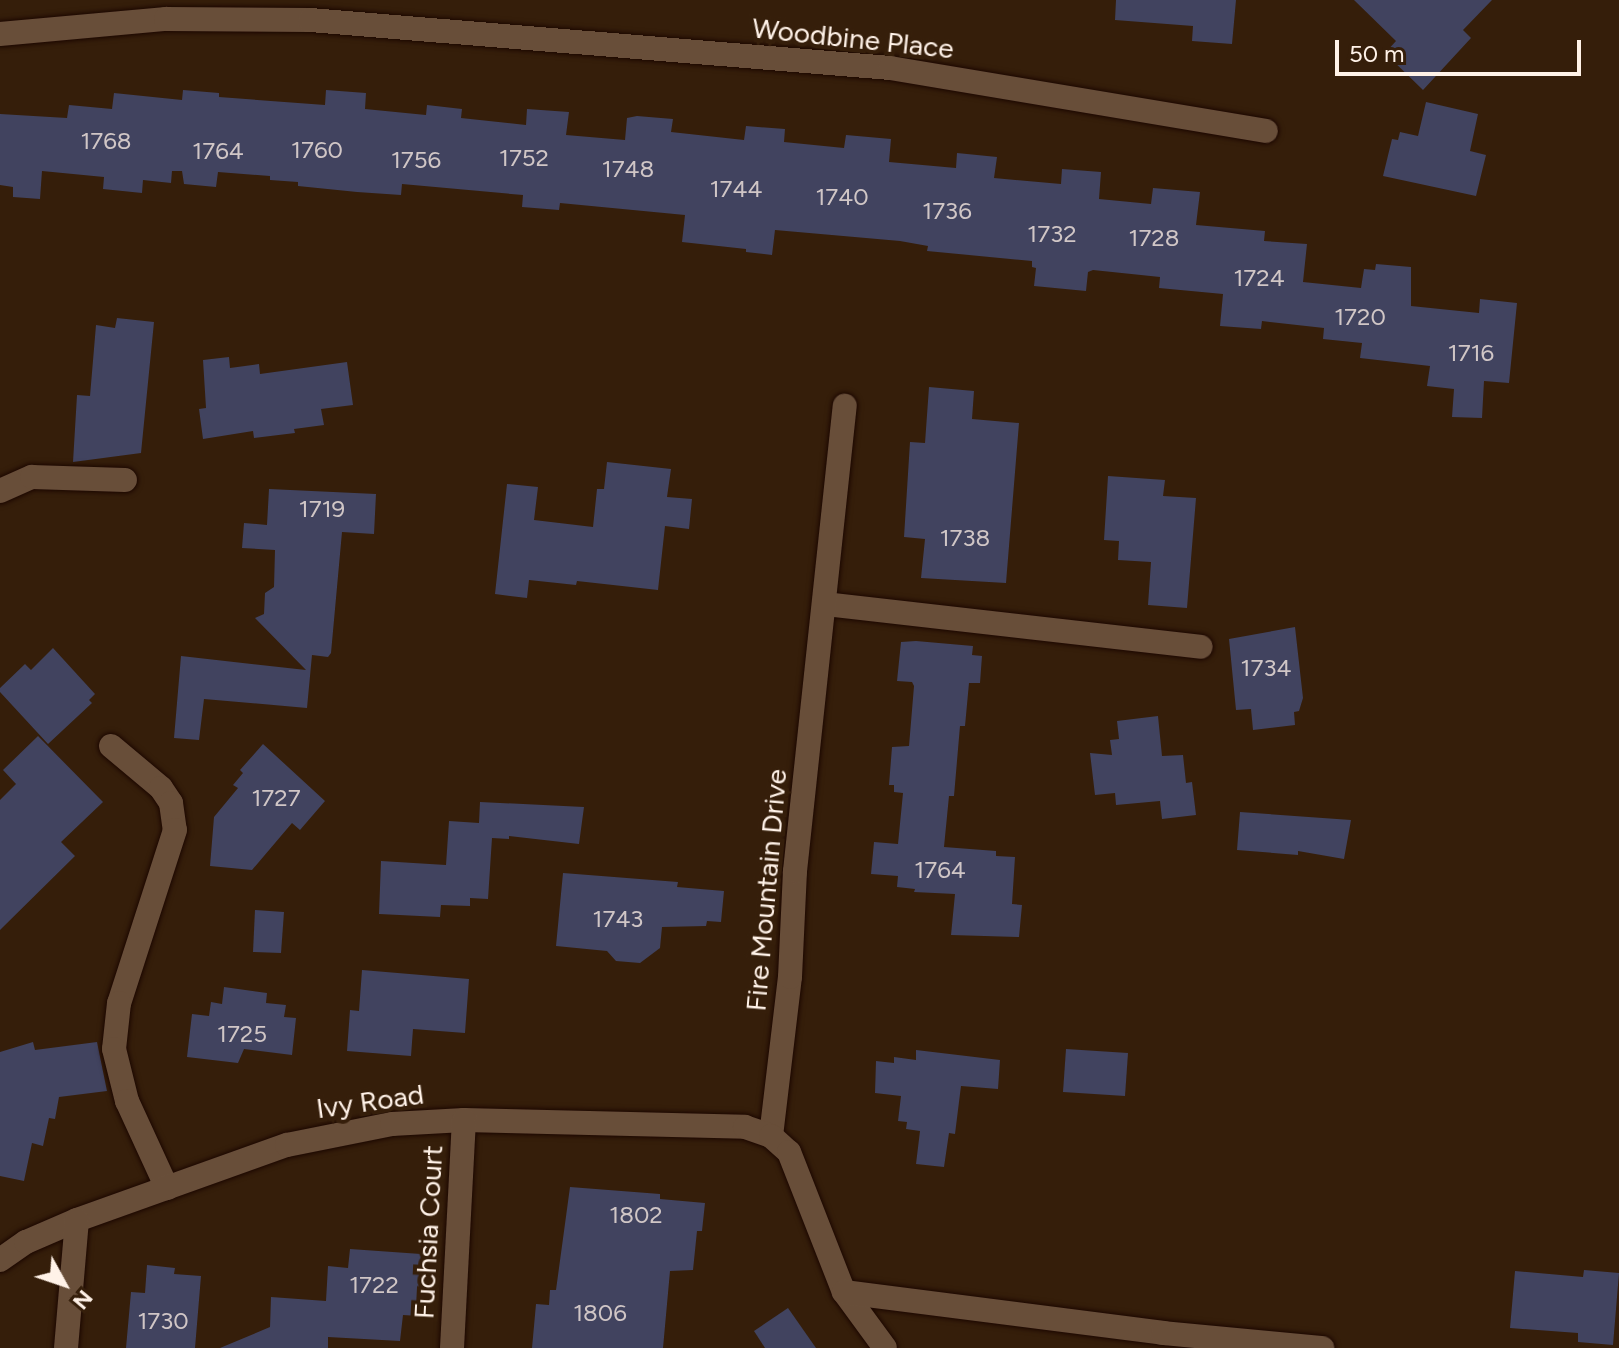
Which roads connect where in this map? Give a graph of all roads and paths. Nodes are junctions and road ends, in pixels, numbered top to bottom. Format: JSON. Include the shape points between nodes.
{"nodes":[{"id":1,"x":0,"y":34,"type":"edge"},
{"id":2,"x":1266,"y":131,"type":"dead end"},
{"id":3,"x":845,"y":406,"type":"dead end"},
{"id":4,"x":125,"y":480,"type":"dead end"},
{"id":5,"x":0,"y":491,"type":"edge"},
{"id":6,"x":825,"y":604,"type":"junction"},
{"id":7,"x":1201,"y":647,"type":"dead end"},
{"id":8,"x":111,"y":746,"type":"dead end"},
{"id":9,"x":464,"y":1120,"type":"junction"},
{"id":10,"x":771,"y":1136,"type":"junction"},
{"id":11,"x":167,"y":1188,"type":"junction"},
{"id":12,"x":77,"y":1220,"type":"junction"},
{"id":13,"x":0,"y":1260,"type":"edge"},
{"id":14,"x":844,"y":1292,"type":"junction"},
{"id":15,"x":1194,"y":1342,"type":"edge"},
{"id":16,"x":1283,"y":1346,"type":"edge"},
{"id":17,"x":66,"y":1348,"type":"edge"},
{"id":18,"x":452,"y":1348,"type":"edge"},
{"id":19,"x":885,"y":1348,"type":"edge"},
{"id":20,"x":1322,"y":1348,"type":"edge"}],
"edges":[{"from":1,"to":2,"type":"street","name":"Woodbine Place","via":[[166,19],[310,20],[890,68]]},
{"from":3,"to":6,"type":"street","name":"Fire Mountain Drive"},
{"from":4,"to":5,"type":"street","via":[[32,477]]},
{"from":6,"to":7,"type":"street"},
{"from":6,"to":10,"type":"street","name":"Fire Mountain Drive"},
{"from":8,"to":11,"type":"street","via":[[161,788],[171,803],[175,830],[119,1003],[114,1049],[127,1101]]},
{"from":9,"to":10,"type":"street","name":"Ivy Road","via":[[745,1127]]},
{"from":9,"to":11,"type":"street","name":"Ivy Road","via":[[392,1124],[287,1145]]},
{"from":9,"to":18,"type":"street","name":"Fuchsia Court"},
{"from":10,"to":14,"type":"street","via":[[789,1152]]},
{"from":11,"to":12,"type":"street","name":"Ivy Road"},
{"from":12,"to":13,"type":"street","name":"Ivy Road"},
{"from":12,"to":17,"type":"street"},
{"from":14,"to":15,"type":"street"},
{"from":14,"to":19,"type":"street"},
{"from":15,"to":16,"type":"street"},
{"from":16,"to":20,"type":"street"}]}
